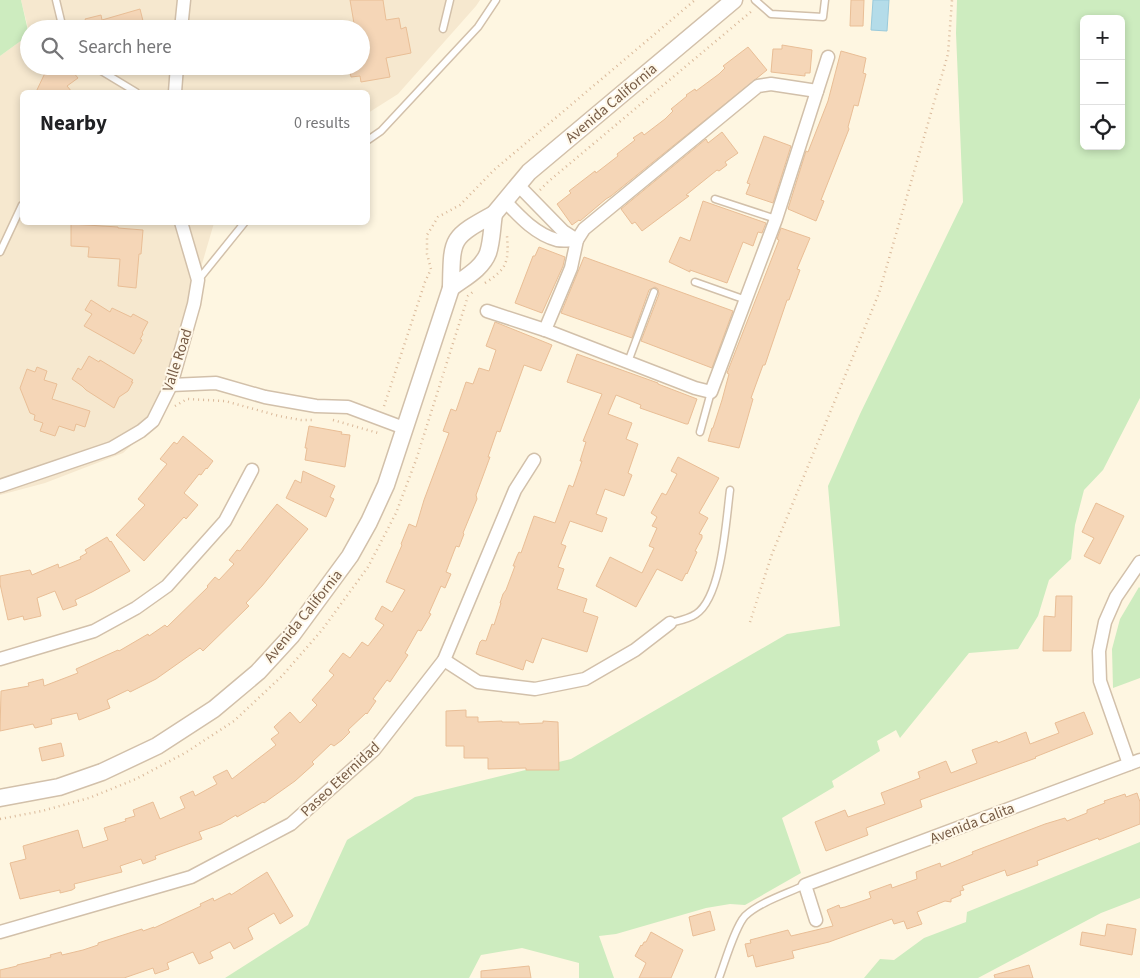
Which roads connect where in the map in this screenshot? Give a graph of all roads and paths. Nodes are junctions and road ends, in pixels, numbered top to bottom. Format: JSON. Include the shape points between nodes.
{"nodes":[{"id":1,"x":56,"y":0,"type":"edge"},
{"id":2,"x":184,"y":0,"type":"edge"},
{"id":3,"x":450,"y":0,"type":"edge"},
{"id":4,"x":496,"y":0,"type":"edge"},
{"id":5,"x":734,"y":0,"type":"edge"},
{"id":6,"x":756,"y":0,"type":"edge"},
{"id":7,"x":825,"y":0,"type":"edge"},
{"id":8,"x":952,"y":0,"type":"edge"},
{"id":9,"x":61,"y":20,"type":"edge"},
{"id":10,"x":182,"y":20,"type":"edge"},
{"id":11,"x":443,"y":30,"type":"dead end"},
{"id":12,"x":828,"y":57,"type":"dead end"},
{"id":13,"x":108,"y":75,"type":"edge"},
{"id":14,"x":176,"y":75,"type":"edge"},
{"id":15,"x":133,"y":90,"type":"edge"},
{"id":16,"x":175,"y":90,"type":"edge"},
{"id":17,"x":817,"y":91,"type":"junction"},
{"id":18,"x":370,"y":139,"type":"edge"},
{"id":19,"x":517,"y":184,"type":"junction"},
{"id":20,"x":715,"y":199,"type":"dead end"},
{"id":21,"x":499,"y":207,"type":"junction"},
{"id":22,"x":20,"y":209,"type":"edge"},
{"id":23,"x":776,"y":219,"type":"junction"},
{"id":24,"x":182,"y":225,"type":"edge"},
{"id":25,"x":243,"y":225,"type":"edge"},
{"id":26,"x":577,"y":240,"type":"junction"},
{"id":27,"x":0,"y":252,"type":"edge"},
{"id":28,"x":198,"y":280,"type":"junction"},
{"id":29,"x":695,"y":282,"type":"dead end"},
{"id":30,"x":451,"y":288,"type":"junction"},
{"id":31,"x":654,"y":292,"type":"dead end"},
{"id":32,"x":746,"y":300,"type":"junction"},
{"id":33,"x":487,"y":311,"type":"dead end"},
{"id":34,"x":545,"y":330,"type":"junction"},
{"id":35,"x":628,"y":362,"type":"junction"},
{"id":36,"x":171,"y":385,"type":"junction"},
{"id":37,"x":711,"y":392,"type":"junction"},
{"id":38,"x":171,"y":408,"type":"dead end"},
{"id":39,"x":316,"y":420,"type":"dead end"},
{"id":40,"x":332,"y":420,"type":"dead end"},
{"id":41,"x":700,"y":432,"type":"dead end"},
{"id":42,"x":402,"y":434,"type":"junction"},
{"id":43,"x":534,"y":460,"type":"dead end"},
{"id":44,"x":252,"y":470,"type":"dead end"},
{"id":45,"x":0,"y":486,"type":"edge"},
{"id":46,"x":730,"y":490,"type":"dead end"},
{"id":47,"x":1140,"y":562,"type":"edge"},
{"id":48,"x":750,"y":622,"type":"dead end"},
{"id":49,"x":670,"y":623,"type":"joint"},
{"id":50,"x":0,"y":659,"type":"edge"},
{"id":51,"x":444,"y":660,"type":"junction"},
{"id":52,"x":1135,"y":762,"type":"edge"},
{"id":53,"x":0,"y":798,"type":"edge"},
{"id":54,"x":805,"y":885,"type":"junction"},
{"id":55,"x":816,"y":920,"type":"dead end"},
{"id":56,"x":0,"y":932,"type":"edge"},
{"id":57,"x":719,"y":978,"type":"edge"}],
"edges":[{"from":1,"to":9,"type":"lane"},
{"from":2,"to":10,"type":"street"},
{"from":3,"to":11,"type":"lane"},
{"from":4,"to":18,"type":"lane","via":[[478,27],[381,131]]},
{"from":5,"to":19,"type":"street","name":"Avenida California"},
{"from":6,"to":7,"type":"lane","via":[[771,14],[823,17]]},
{"from":8,"to":48,"type":"path","via":[[948,54],[879,293],[772,554]]},
{"from":12,"to":17,"type":"street"},
{"from":13,"to":15,"type":"lane"},
{"from":14,"to":16,"type":"street"},
{"from":17,"to":23,"type":"street"},
{"from":17,"to":26,"type":"street","via":[[772,84],[758,86],[584,229]]},
{"from":19,"to":21,"type":"street","name":"Avenida California"},
{"from":19,"to":26,"type":"street","via":[[563,231]]},
{"from":20,"to":23,"type":"lane"},
{"from":21,"to":26,"type":"street","via":[[558,240]]},
{"from":21,"to":30,"type":"street","via":[[488,255],[481,265]]},
{"from":21,"to":30,"type":"street","name":"Avenida California","via":[[464,231],[454,242]]},
{"from":22,"to":27,"type":"lane"},
{"from":23,"to":32,"type":"street"},
{"from":24,"to":28,"type":"street","name":"Valle Road"},
{"from":25,"to":28,"type":"lane"},
{"from":26,"to":34,"type":"street","via":[[571,268]]},
{"from":28,"to":36,"type":"street","name":"Valle Road"},
{"from":29,"to":32,"type":"lane"},
{"from":30,"to":42,"type":"street","name":"Avenida California"},
{"from":31,"to":35,"type":"lane"},
{"from":32,"to":37,"type":"street"},
{"from":33,"to":34,"type":"street"},
{"from":34,"to":35,"type":"street"},
{"from":35,"to":37,"type":"street"},
{"from":36,"to":42,"type":"street","via":[[216,383],[265,397],[316,406],[348,407]]},
{"from":36,"to":45,"type":"street","name":"Valle Road","via":[[154,421],[126,440],[96,454]]},
{"from":37,"to":41,"type":"lane"},
{"from":38,"to":39,"type":"path","via":[[187,398],[225,400],[280,416]]},
{"from":40,"to":42,"type":"path"},
{"from":42,"to":53,"type":"street","name":"Avenida California","via":[[386,485],[350,556],[292,635],[258,672],[214,709],[157,746],[102,772],[59,787]]},
{"from":43,"to":51,"type":"street","name":"Paseo Eternidad","via":[[515,490]]},
{"from":44,"to":50,"type":"street","via":[[225,522],[167,586],[94,631]]},
{"from":46,"to":49,"type":"lane","via":[[717,576],[707,603],[695,614]]},
{"from":47,"to":52,"type":"street","via":[[1116,597],[1105,622],[1099,651],[1100,681]]},
{"from":49,"to":51,"type":"street","via":[[635,650],[585,679],[534,689],[478,682]]},
{"from":51,"to":56,"type":"street","name":"Paseo Eternidad","via":[[374,750],[290,824],[191,877]]},
{"from":52,"to":54,"type":"street","name":"Avenida Calita"},
{"from":54,"to":55,"type":"street"},
{"from":54,"to":57,"type":"lane","via":[[766,902],[745,917],[735,933]]}]}
